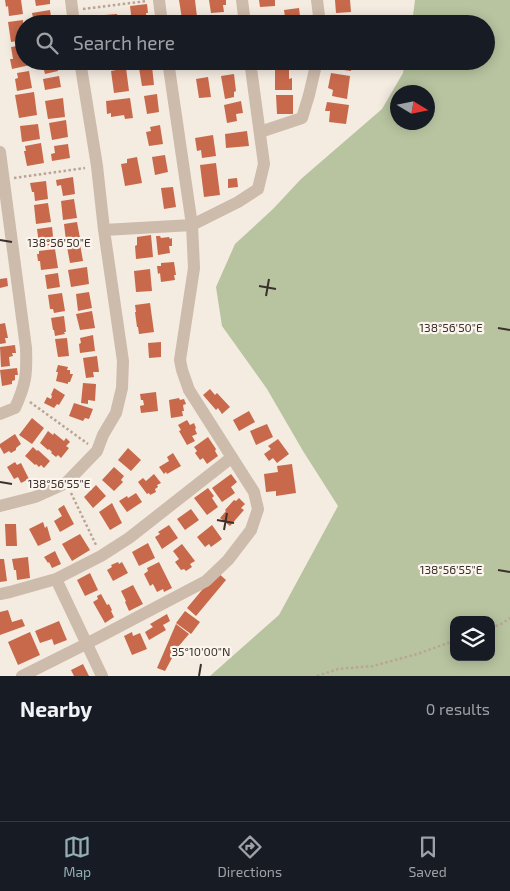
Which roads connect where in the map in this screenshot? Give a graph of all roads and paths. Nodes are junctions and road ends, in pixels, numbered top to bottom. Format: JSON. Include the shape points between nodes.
{"nodes":[{"id":1,"x":154,"y":0,"type":"edge"},
{"id":2,"x":159,"y":0,"type":"edge"},
{"id":3,"x":242,"y":0,"type":"edge"},
{"id":4,"x":317,"y":0,"type":"edge"},
{"id":5,"x":71,"y":5,"type":"edge"},
{"id":6,"x":161,"y":15,"type":"edge"},
{"id":7,"x":244,"y":15,"type":"edge"},
{"id":8,"x":319,"y":15,"type":"edge"},
{"id":9,"x":81,"y":70,"type":"edge"},
{"id":10,"x":169,"y":70,"type":"edge"},
{"id":11,"x":251,"y":70,"type":"edge"},
{"id":12,"x":315,"y":70,"type":"edge"},
{"id":13,"x":260,"y":132,"type":"junction"},
{"id":14,"x":0,"y":152,"type":"edge"},
{"id":15,"x":97,"y":166,"type":"junction"},
{"id":16,"x":4,"y":180,"type":"junction"},
{"id":17,"x":192,"y":225,"type":"junction"},
{"id":18,"x":104,"y":230,"type":"junction"},
{"id":19,"x":21,"y":396,"type":"junction"},
{"id":20,"x":0,"y":414,"type":"edge"},
{"id":21,"x":97,"y":451,"type":"junction"},
{"id":22,"x":232,"y":458,"type":"junction"},
{"id":23,"x":66,"y":483,"type":"junction"},
{"id":24,"x":0,"y":506,"type":"edge"},
{"id":25,"x":101,"y":556,"type":"junction"},
{"id":26,"x":56,"y":579,"type":"junction"},
{"id":27,"x":0,"y":594,"type":"edge"},
{"id":28,"x":510,"y":618,"type":"edge"},
{"id":29,"x":495,"y":627,"type":"edge"},
{"id":30,"x":450,"y":642,"type":"edge"},
{"id":31,"x":86,"y":644,"type":"junction"},
{"id":32,"x":22,"y":676,"type":"edge"},
{"id":33,"x":102,"y":676,"type":"edge"},
{"id":34,"x":318,"y":676,"type":"edge"}],
"edges":[{"from":1,"to":5,"type":"path"},
{"from":2,"to":6,"type":"street"},
{"from":3,"to":7,"type":"street"},
{"from":4,"to":8,"type":"street"},
{"from":9,"to":15,"type":"street"},
{"from":10,"to":17,"type":"street"},
{"from":11,"to":13,"type":"street"},
{"from":12,"to":13,"type":"street","via":[[302,118]]},
{"from":13,"to":17,"type":"street","via":[[264,164],[258,188]]},
{"from":14,"to":16,"type":"street"},
{"from":15,"to":16,"type":"path"},
{"from":15,"to":18,"type":"street"},
{"from":16,"to":19,"type":"street","via":[[26,348],[27,370]]},
{"from":17,"to":18,"type":"street"},
{"from":17,"to":22,"type":"street","via":[[194,268],[180,360],[189,390]]},
{"from":18,"to":21,"type":"street","via":[[123,361],[122,388],[116,413]]},
{"from":19,"to":20,"type":"street","via":[[15,408]]},
{"from":19,"to":21,"type":"path"},
{"from":21,"to":23,"type":"street"},
{"from":22,"to":25,"type":"street"},
{"from":22,"to":31,"type":"street","via":[[254,492],[258,510],[251,530],[228,560],[206,581]]},
{"from":23,"to":24,"type":"street","via":[[35,497]]},
{"from":23,"to":25,"type":"path"},
{"from":25,"to":26,"type":"street"},
{"from":26,"to":27,"type":"street"},
{"from":26,"to":31,"type":"street"},
{"from":28,"to":29,"type":"path"},
{"from":30,"to":34,"type":"path","via":[[374,666],[338,669]]},
{"from":31,"to":32,"type":"street"},
{"from":31,"to":33,"type":"street"}]}
